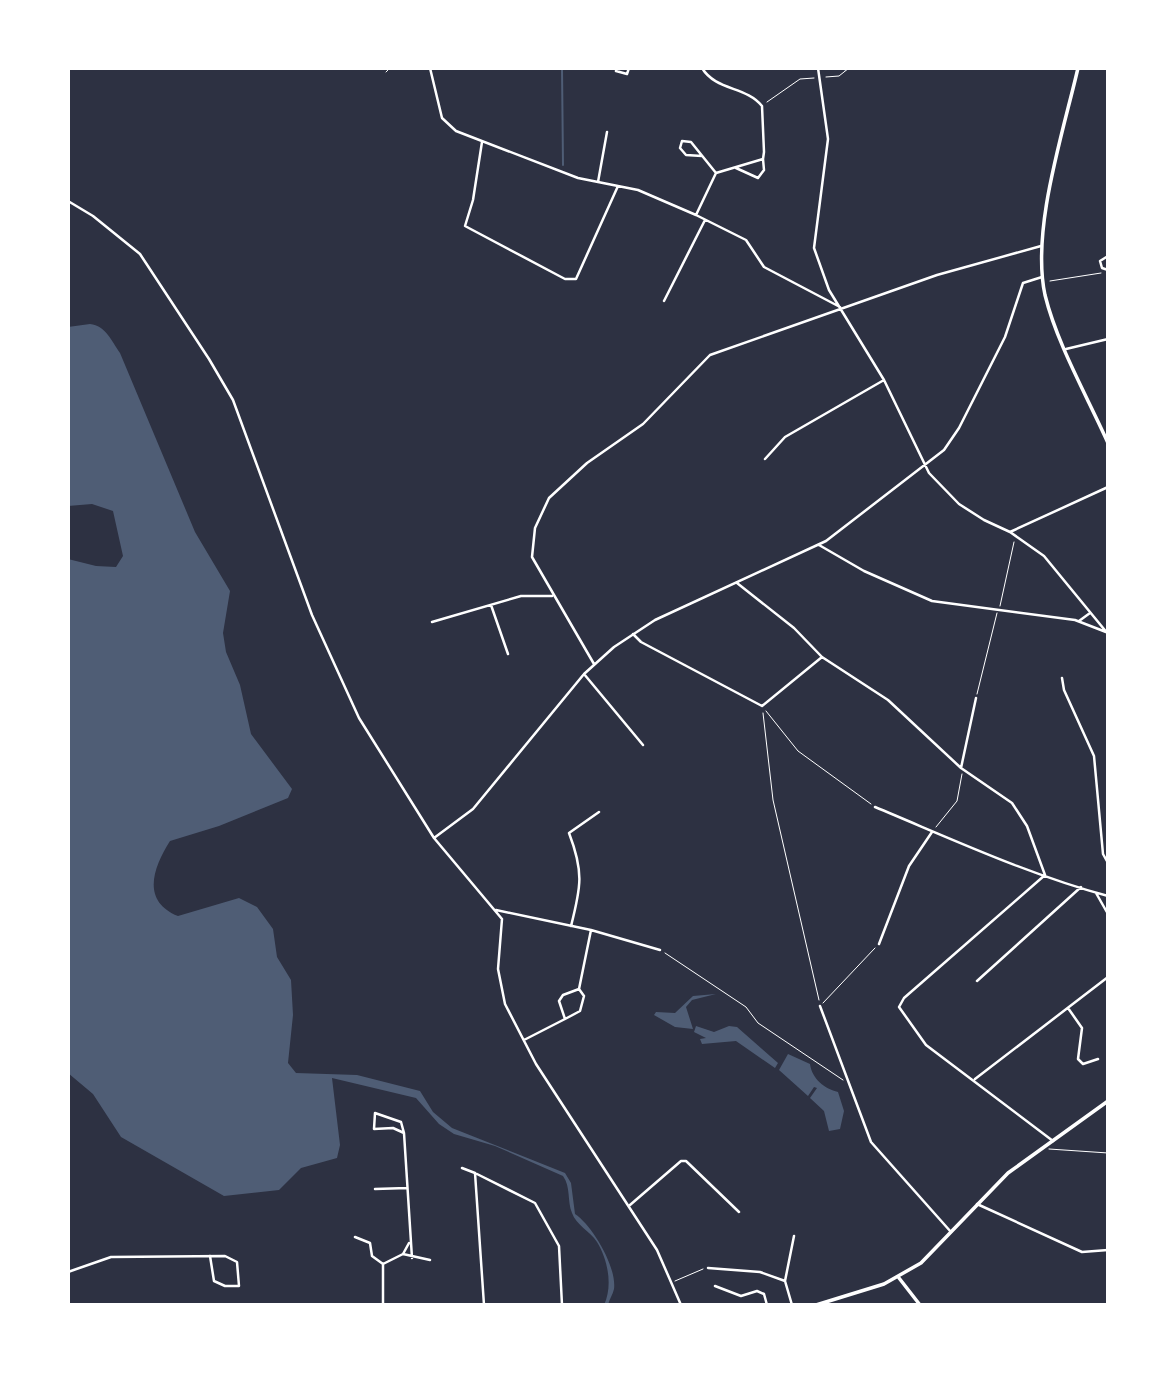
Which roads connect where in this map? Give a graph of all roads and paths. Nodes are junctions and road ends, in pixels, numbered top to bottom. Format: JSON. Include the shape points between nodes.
{"nodes":[{"id":1,"x":390,"y":68,"type":"edge"},
{"id":2,"x":430,"y":68,"type":"edge"},
{"id":3,"x":617,"y":68,"type":"edge"},
{"id":4,"x":629,"y":68,"type":"edge"},
{"id":5,"x":702,"y":68,"type":"edge"},
{"id":6,"x":818,"y":68,"type":"edge"},
{"id":7,"x":849,"y":68,"type":"edge"},
{"id":8,"x":1078,"y":68,"type":"edge"},
{"id":9,"x":386,"y":72,"type":"dead end"},
{"id":10,"x":820,"y":78,"type":"junction"},
{"id":11,"x":762,"y":106,"type":"junction"},
{"id":12,"x":607,"y":132,"type":"dead end"},
{"id":13,"x":482,"y":142,"type":"junction"},
{"id":14,"x":702,"y":156,"type":"junction"},
{"id":15,"x":763,"y":159,"type":"junction"},
{"id":16,"x":736,"y":168,"type":"junction"},
{"id":17,"x":716,"y":173,"type":"junction"},
{"id":18,"x":598,"y":181,"type":"junction"},
{"id":19,"x":618,"y":186,"type":"junction"},
{"id":20,"x":68,"y":201,"type":"edge"},
{"id":21,"x":695,"y":215,"type":"junction"},
{"id":22,"x":705,"y":220,"type":"junction"},
{"id":23,"x":1041,"y":246,"type":"junction"},
{"id":24,"x":1108,"y":256,"type":"edge"},
{"id":25,"x":1107,"y":270,"type":"edge"},
{"id":26,"x":1041,"y":278,"type":"junction"},
{"id":27,"x":664,"y":301,"type":"dead end"},
{"id":28,"x":843,"y":309,"type":"junction"},
{"id":29,"x":1108,"y":339,"type":"edge"},
{"id":30,"x":1066,"y":349,"type":"junction"},
{"id":31,"x":884,"y":380,"type":"junction"},
{"id":32,"x":1108,"y":443,"type":"edge"},
{"id":33,"x":765,"y":459,"type":"dead end"},
{"id":34,"x":925,"y":467,"type":"junction"},
{"id":35,"x":1108,"y":487,"type":"edge"},
{"id":36,"x":1010,"y":532,"type":"junction"},
{"id":37,"x":1016,"y":536,"type":"junction"},
{"id":38,"x":819,"y":545,"type":"junction"},
{"id":39,"x":737,"y":583,"type":"junction"},
{"id":40,"x":552,"y":596,"type":"junction"},
{"id":41,"x":491,"y":605,"type":"junction"},
{"id":42,"x":998,"y":611,"type":"junction"},
{"id":43,"x":1091,"y":612,"type":"junction"},
{"id":44,"x":1079,"y":621,"type":"junction"},
{"id":45,"x":432,"y":622,"type":"dead end"},
{"id":46,"x":1107,"y":633,"type":"edge"},
{"id":47,"x":633,"y":634,"type":"junction"},
{"id":48,"x":508,"y":654,"type":"dead end"},
{"id":49,"x":822,"y":657,"type":"junction"},
{"id":50,"x":594,"y":664,"type":"junction"},
{"id":51,"x":584,"y":674,"type":"junction"},
{"id":52,"x":1062,"y":678,"type":"dead end"},
{"id":53,"x":976,"y":698,"type":"joint"},
{"id":54,"x":762,"y":706,"type":"junction"},
{"id":55,"x":643,"y":745,"type":"dead end"},
{"id":56,"x":961,"y":768,"type":"junction"},
{"id":57,"x":875,"y":807,"type":"joint"},
{"id":58,"x":599,"y":812,"type":"dead end"},
{"id":59,"x":932,"y":832,"type":"junction"},
{"id":60,"x":434,"y":838,"type":"junction"},
{"id":61,"x":1108,"y":863,"type":"edge"},
{"id":62,"x":1045,"y":875,"type":"junction"},
{"id":63,"x":1081,"y":887,"type":"junction"},
{"id":64,"x":1096,"y":893,"type":"junction"},
{"id":65,"x":1108,"y":896,"type":"edge"},
{"id":66,"x":496,"y":910,"type":"junction"},
{"id":67,"x":1108,"y":914,"type":"edge"},
{"id":68,"x":571,"y":926,"type":"junction"},
{"id":69,"x":591,"y":930,"type":"junction"},
{"id":70,"x":879,"y":944,"type":"joint"},
{"id":71,"x":660,"y":950,"type":"joint"},
{"id":72,"x":1108,"y":977,"type":"edge"},
{"id":73,"x":977,"y":981,"type":"dead end"},
{"id":74,"x":579,"y":989,"type":"junction"},
{"id":75,"x":820,"y":1006,"type":"junction"},
{"id":76,"x":1068,"y":1008,"type":"junction"},
{"id":77,"x":565,"y":1018,"type":"junction"},
{"id":78,"x":524,"y":1040,"type":"junction"},
{"id":79,"x":1098,"y":1059,"type":"dead end"},
{"id":80,"x":974,"y":1080,"type":"junction"},
{"id":81,"x":849,"y":1084,"type":"junction"},
{"id":82,"x":1108,"y":1101,"type":"edge"},
{"id":83,"x":404,"y":1133,"type":"junction"},
{"id":84,"x":1052,"y":1141,"type":"junction"},
{"id":85,"x":1044,"y":1147,"type":"junction"},
{"id":86,"x":1108,"y":1153,"type":"edge"},
{"id":87,"x":462,"y":1168,"type":"dead end"},
{"id":88,"x":475,"y":1173,"type":"junction"},
{"id":89,"x":407,"y":1188,"type":"junction"},
{"id":90,"x":375,"y":1189,"type":"dead end"},
{"id":91,"x":630,"y":1205,"type":"junction"},
{"id":92,"x":977,"y":1205,"type":"junction"},
{"id":93,"x":739,"y":1212,"type":"dead end"},
{"id":94,"x":410,"y":1233,"type":"junction"},
{"id":95,"x":951,"y":1233,"type":"junction"},
{"id":96,"x":794,"y":1236,"type":"dead end"},
{"id":97,"x":355,"y":1237,"type":"dead end"},
{"id":98,"x":1108,"y":1250,"type":"edge"},
{"id":99,"x":403,"y":1254,"type":"junction"},
{"id":100,"x":210,"y":1256,"type":"junction"},
{"id":101,"x":412,"y":1258,"type":"junction"},
{"id":102,"x":430,"y":1260,"type":"dead end"},
{"id":103,"x":383,"y":1264,"type":"junction"},
{"id":104,"x":708,"y":1268,"type":"joint"},
{"id":105,"x":68,"y":1272,"type":"edge"},
{"id":106,"x":899,"y":1278,"type":"junction"},
{"id":107,"x":785,"y":1281,"type":"junction"},
{"id":108,"x":672,"y":1282,"type":"junction"},
{"id":109,"x":715,"y":1286,"type":"dead end"},
{"id":110,"x":383,"y":1305,"type":"edge"},
{"id":111,"x":484,"y":1305,"type":"edge"},
{"id":112,"x":562,"y":1305,"type":"edge"},
{"id":113,"x":681,"y":1305,"type":"edge"},
{"id":114,"x":767,"y":1305,"type":"edge"},
{"id":115,"x":792,"y":1305,"type":"edge"},
{"id":116,"x":816,"y":1305,"type":"edge"},
{"id":117,"x":920,"y":1305,"type":"edge"}],
"edges":[{"from":1,"to":9,"type":"path"},
{"from":2,"to":13,"type":"street","via":[[442,118],[456,131]]},
{"from":3,"to":4,"type":"street","via":[[627,74]]},
{"from":5,"to":11,"type":"street","via":[[714,82],[751,96]]},
{"from":6,"to":10,"type":"street"},
{"from":7,"to":10,"type":"path","via":[[839,76]]},
{"from":8,"to":23,"type":"street"},
{"from":10,"to":11,"type":"path","via":[[800,79]]},
{"from":10,"to":28,"type":"street","via":[[827,156],[814,248],[823,278]]},
{"from":11,"to":15,"type":"street"},
{"from":12,"to":18,"type":"street"},
{"from":13,"to":18,"type":"street","via":[[578,178]]},
{"from":13,"to":19,"type":"street","via":[[465,226],[565,279],[576,279]]},
{"from":14,"to":14,"type":"street","via":[[691,142],[682,141],[680,148],[686,155]]},
{"from":14,"to":17,"type":"street"},
{"from":15,"to":16,"type":"street"},
{"from":15,"to":16,"type":"street","via":[[764,170],[758,178]]},
{"from":16,"to":17,"type":"street"},
{"from":17,"to":21,"type":"street"},
{"from":18,"to":19,"type":"street"},
{"from":19,"to":21,"type":"street"},
{"from":20,"to":60,"type":"street","via":[[140,254],[222,382],[237,410],[334,666],[359,718]]},
{"from":21,"to":22,"type":"street"},
{"from":22,"to":27,"type":"street"},
{"from":22,"to":28,"type":"street","via":[[746,240],[764,267]]},
{"from":23,"to":26,"type":"street"},
{"from":23,"to":28,"type":"street","via":[[937,275]]},
{"from":24,"to":25,"type":"street","via":[[1100,261]]},
{"from":25,"to":26,"type":"path","via":[[1096,275]]},
{"from":26,"to":30,"type":"street"},
{"from":26,"to":34,"type":"street","via":[[1023,283],[1004,337],[959,428]]},
{"from":28,"to":31,"type":"street"},
{"from":28,"to":40,"type":"street","via":[[710,355],[643,424],[558,489],[539,516],[531,547]]},
{"from":29,"to":30,"type":"street"},
{"from":30,"to":32,"type":"street"},
{"from":31,"to":33,"type":"street","via":[[785,437]]},
{"from":31,"to":34,"type":"street"},
{"from":34,"to":36,"type":"street","via":[[955,501]]},
{"from":34,"to":38,"type":"street"},
{"from":35,"to":36,"type":"street"},
{"from":36,"to":37,"type":"street"},
{"from":37,"to":42,"type":"path"},
{"from":37,"to":43,"type":"street","via":[[1054,566]]},
{"from":38,"to":39,"type":"street"},
{"from":38,"to":42,"type":"street","via":[[918,596]]},
{"from":39,"to":47,"type":"street"},
{"from":39,"to":49,"type":"street"},
{"from":40,"to":41,"type":"street","via":[[521,596]]},
{"from":40,"to":50,"type":"street"},
{"from":41,"to":45,"type":"street"},
{"from":41,"to":48,"type":"street"},
{"from":42,"to":44,"type":"street"},
{"from":42,"to":53,"type":"path"},
{"from":43,"to":44,"type":"street"},
{"from":43,"to":46,"type":"street"},
{"from":44,"to":46,"type":"street"},
{"from":47,"to":50,"type":"street"},
{"from":47,"to":54,"type":"street"},
{"from":49,"to":54,"type":"street"},
{"from":49,"to":56,"type":"street","via":[[888,699]]},
{"from":50,"to":51,"type":"street"},
{"from":51,"to":55,"type":"street"},
{"from":51,"to":60,"type":"street","via":[[473,809]]},
{"from":52,"to":61,"type":"street","via":[[1094,756],[1100,831]]},
{"from":53,"to":56,"type":"street"},
{"from":54,"to":57,"type":"path","via":[[798,751]]},
{"from":54,"to":75,"type":"path","via":[[773,800]]},
{"from":56,"to":59,"type":"path","via":[[957,801]]},
{"from":56,"to":62,"type":"street","via":[[1015,806]]},
{"from":57,"to":59,"type":"street"},
{"from":58,"to":68,"type":"street","via":[[569,833],[580,862],[581,885]]},
{"from":59,"to":62,"type":"street"},
{"from":59,"to":70,"type":"street","via":[[909,866]]},
{"from":60,"to":66,"type":"street"},
{"from":62,"to":63,"type":"street"},
{"from":62,"to":80,"type":"street","via":[[899,1007],[926,1045]]},
{"from":63,"to":64,"type":"street"},
{"from":63,"to":73,"type":"street"},
{"from":64,"to":65,"type":"street"},
{"from":64,"to":67,"type":"street"},
{"from":66,"to":68,"type":"street"},
{"from":66,"to":78,"type":"street","via":[[503,929],[500,988]]},
{"from":68,"to":69,"type":"street"},
{"from":69,"to":71,"type":"street"},
{"from":69,"to":74,"type":"street"},
{"from":70,"to":75,"type":"path"},
{"from":71,"to":81,"type":"path"},
{"from":72,"to":76,"type":"street"},
{"from":74,"to":77,"type":"street","via":[[584,996],[580,1011]]},
{"from":74,"to":77,"type":"street","via":[[559,1001]]},
{"from":75,"to":81,"type":"street"},
{"from":76,"to":79,"type":"street","via":[[1082,1028],[1077,1051],[1080,1062],[1090,1064]]},
{"from":76,"to":80,"type":"street"},
{"from":77,"to":78,"type":"street"},
{"from":78,"to":91,"type":"street"},
{"from":80,"to":84,"type":"street"},
{"from":81,"to":95,"type":"street","via":[[871,1142]]},
{"from":82,"to":84,"type":"street"},
{"from":83,"to":83,"type":"street","via":[[393,1128],[374,1130],[375,1113],[401,1122]]},
{"from":83,"to":89,"type":"street"},
{"from":84,"to":85,"type":"street"},
{"from":85,"to":86,"type":"path","via":[[1057,1152]]},
{"from":85,"to":92,"type":"street","via":[[1008,1173]]},
{"from":87,"to":88,"type":"street"},
{"from":88,"to":111,"type":"street"},
{"from":88,"to":112,"type":"street","via":[[535,1203],[559,1246]]},
{"from":89,"to":90,"type":"street"},
{"from":89,"to":94,"type":"street"},
{"from":91,"to":93,"type":"street","via":[[686,1161]]},
{"from":91,"to":108,"type":"street"},
{"from":92,"to":95,"type":"street"},
{"from":92,"to":98,"type":"street","via":[[1082,1252]]},
{"from":94,"to":99,"type":"street"},
{"from":94,"to":101,"type":"street"},
{"from":95,"to":106,"type":"street"},
{"from":96,"to":107,"type":"street"},
{"from":97,"to":103,"type":"street","via":[[370,1243],[372,1255]]},
{"from":99,"to":101,"type":"street"},
{"from":99,"to":103,"type":"street"},
{"from":100,"to":100,"type":"street","via":[[232,1257],[237,1262],[239,1286],[214,1281]]},
{"from":100,"to":105,"type":"street","via":[[111,1256]]},
{"from":101,"to":102,"type":"street"},
{"from":103,"to":110,"type":"street"},
{"from":104,"to":107,"type":"street","via":[[760,1272]]},
{"from":104,"to":108,"type":"path"},
{"from":106,"to":116,"type":"street"},
{"from":106,"to":117,"type":"street"},
{"from":107,"to":115,"type":"street"},
{"from":108,"to":113,"type":"street"},
{"from":109,"to":114,"type":"street","via":[[741,1296],[757,1291],[764,1294]]}]}
